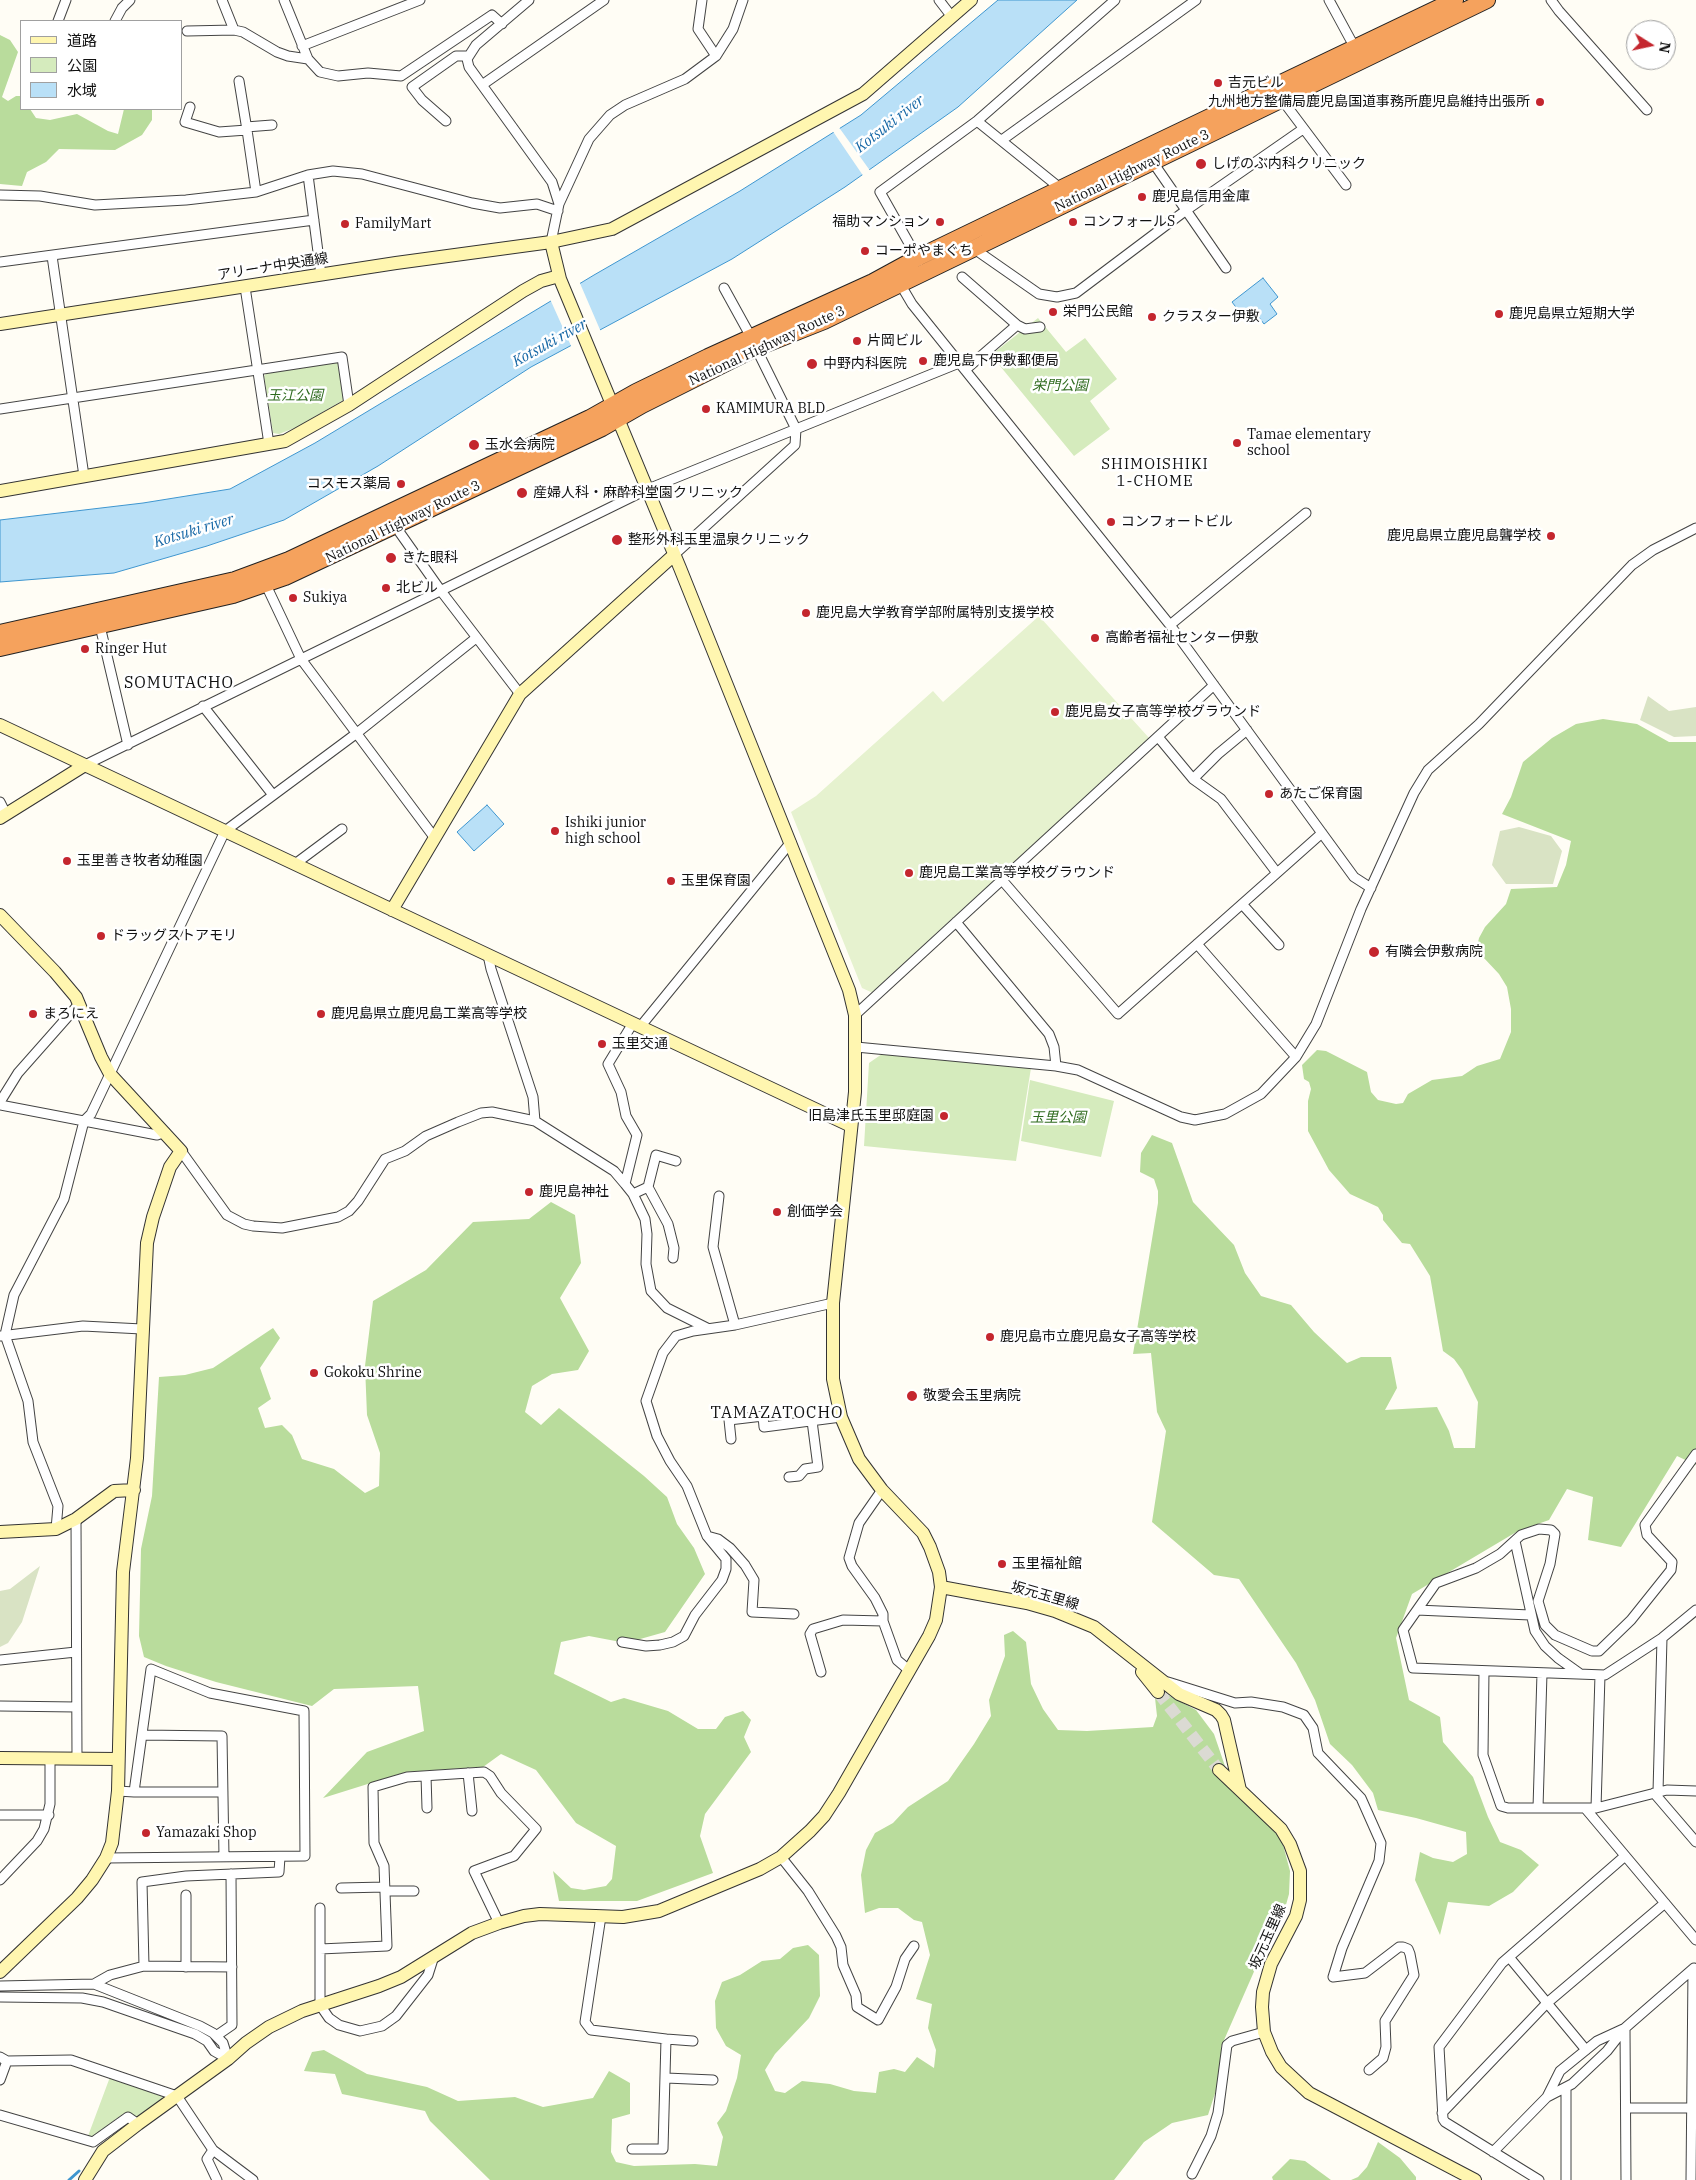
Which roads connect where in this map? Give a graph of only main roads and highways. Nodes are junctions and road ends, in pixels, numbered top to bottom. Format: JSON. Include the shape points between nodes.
{"nodes":[{"id":1,"x":1455,"y":0,"type":"edge"},
{"id":2,"x":1487,"y":0,"type":"edge"},
{"id":3,"x":1278,"y":93,"type":"junction"},
{"id":4,"x":921,"y":264,"type":"junction"},
{"id":5,"x":391,"y":519,"type":"junction"},
{"id":6,"x":0,"y":633,"type":"edge"},
{"id":7,"x":0,"y":648,"type":"edge"}],
"edges":[{"from":1,"to":3,"type":"highway","name":"National Highway Route 3","via":[[1355,48]]},
{"from":2,"to":3,"type":"highway","name":"National Highway Route 3"},
{"from":3,"to":4,"type":"highway","name":"National Highway Route 3","via":[[1060,188]]},
{"from":3,"to":4,"type":"highway","name":"National Highway Route 3","via":[[1152,161],[973,248]]},
{"from":4,"to":5,"type":"highway","name":"National Highway Route 3","via":[[615,412],[590,418]]},
{"from":5,"to":6,"type":"highway","name":"National Highway Route 3","via":[[254,575]]},
{"from":5,"to":7,"type":"highway","name":"National Highway Route 3","via":[[266,585]]}]}
